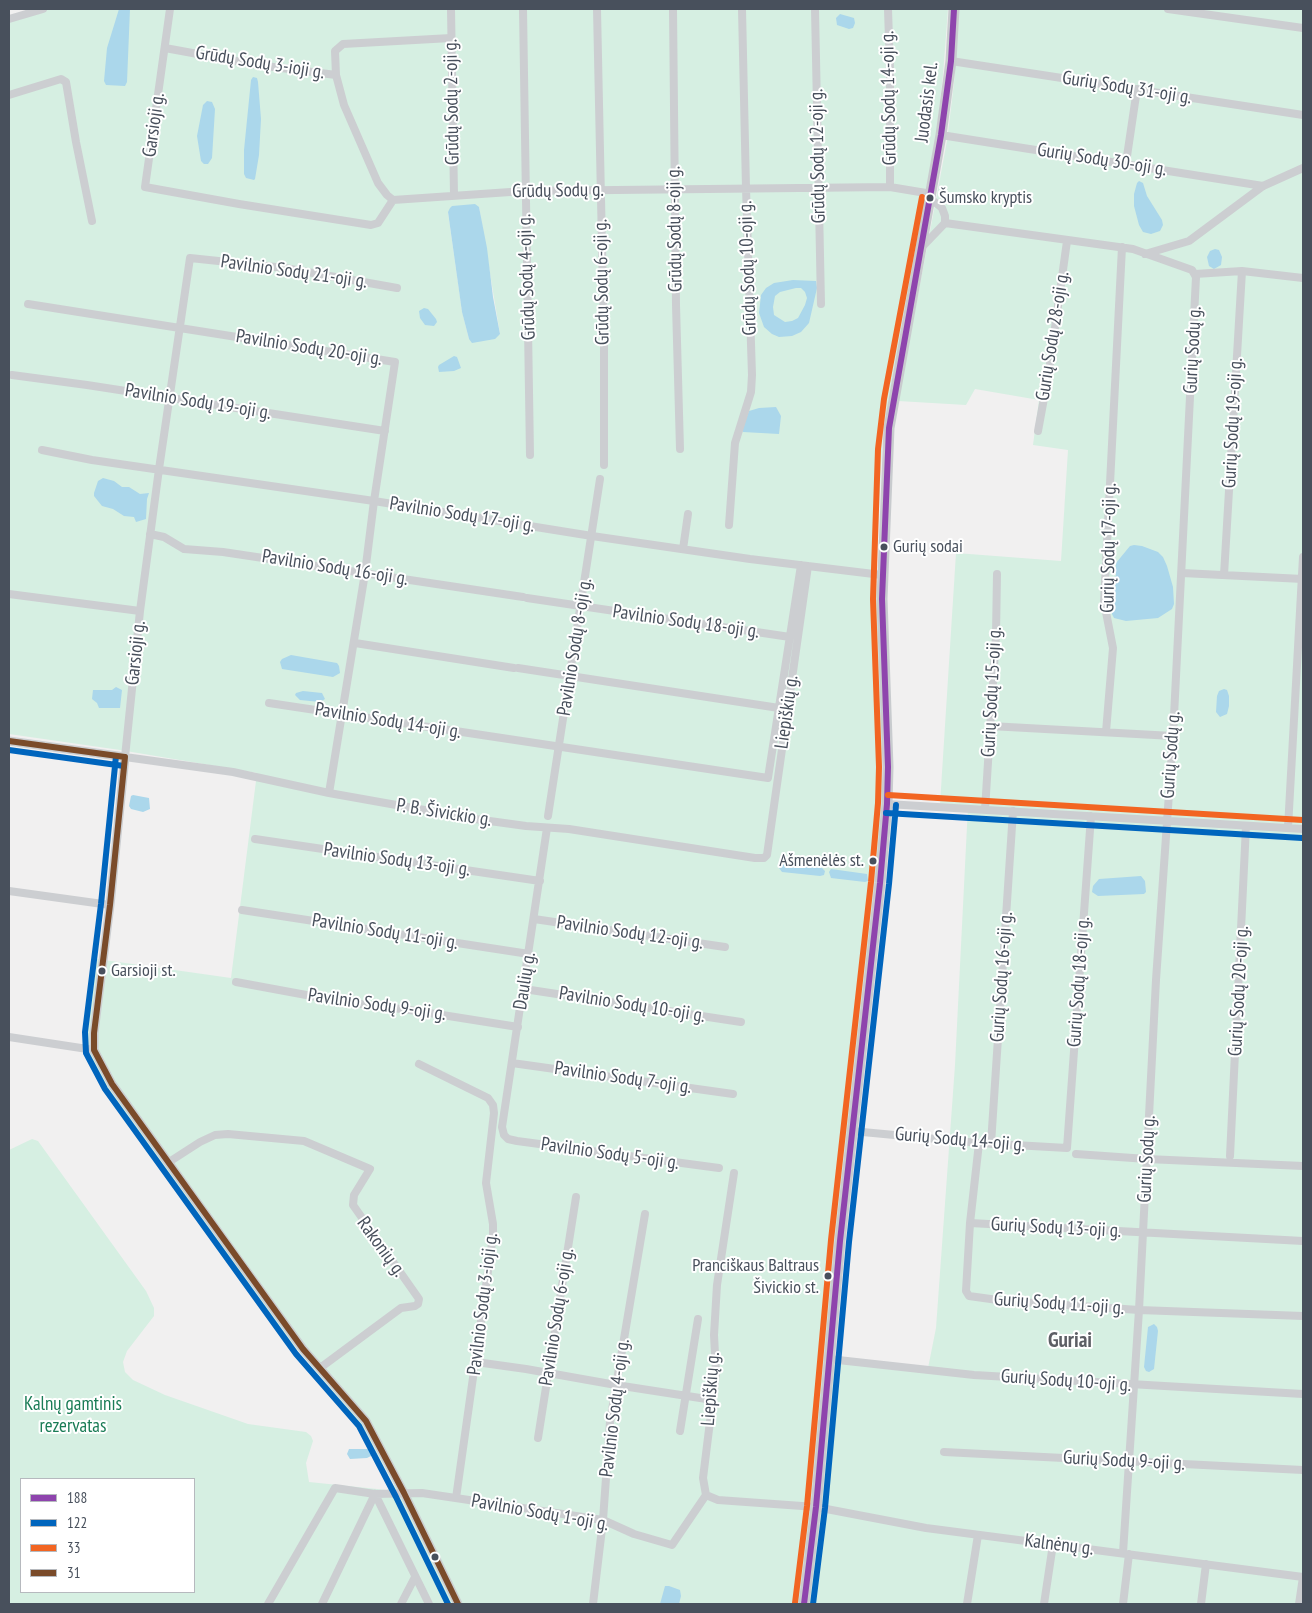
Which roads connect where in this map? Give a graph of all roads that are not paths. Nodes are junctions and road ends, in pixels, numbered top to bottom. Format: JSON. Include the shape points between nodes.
{"nodes":[{"id":1,"x":43,"y":9,"type":"edge"},
{"id":2,"x":170,"y":9,"type":"edge"},
{"id":3,"x":451,"y":9,"type":"edge"},
{"id":4,"x":523,"y":9,"type":"edge"},
{"id":5,"x":597,"y":9,"type":"edge"},
{"id":6,"x":673,"y":9,"type":"edge"},
{"id":7,"x":742,"y":9,"type":"edge"},
{"id":8,"x":816,"y":9,"type":"edge"},
{"id":9,"x":888,"y":9,"type":"edge"},
{"id":10,"x":954,"y":9,"type":"edge"},
{"id":11,"x":1168,"y":9,"type":"edge"},
{"id":12,"x":9,"y":19,"type":"edge"},
{"id":13,"x":1303,"y":28,"type":"edge"},
{"id":14,"x":451,"y":38,"type":"junction"},
{"id":15,"x":164,"y":48,"type":"junction"},
{"id":16,"x":951,"y":61,"type":"junction"},
{"id":17,"x":336,"y":75,"type":"junction"},
{"id":18,"x":1137,"y":89,"type":"junction"},
{"id":19,"x":9,"y":95,"type":"edge"},
{"id":20,"x":1303,"y":115,"type":"edge"},
{"id":21,"x":942,"y":135,"type":"junction"},
{"id":22,"x":1126,"y":163,"type":"junction"},
{"id":23,"x":1303,"y":168,"type":"edge"},
{"id":24,"x":1263,"y":186,"type":"junction"},
{"id":25,"x":819,"y":187,"type":"junction"},
{"id":26,"x":746,"y":188,"type":"junction"},
{"id":27,"x":890,"y":188,"type":"junction"},
{"id":28,"x":675,"y":189,"type":"junction"},
{"id":29,"x":601,"y":190,"type":"junction"},
{"id":30,"x":525,"y":191,"type":"junction"},
{"id":31,"x":454,"y":195,"type":"junction"},
{"id":32,"x":931,"y":196,"type":"junction"},
{"id":33,"x":393,"y":200,"type":"junction"},
{"id":34,"x":92,"y":221,"type":"dead end"},
{"id":35,"x":945,"y":223,"type":"junction"},
{"id":36,"x":1067,"y":241,"type":"junction"},
{"id":37,"x":922,"y":247,"type":"junction"},
{"id":38,"x":1122,"y":247,"type":"junction"},
{"id":39,"x":1145,"y":254,"type":"junction"},
{"id":40,"x":190,"y":258,"type":"joint"},
{"id":41,"x":1242,"y":272,"type":"junction"},
{"id":42,"x":1196,"y":274,"type":"junction"},
{"id":43,"x":1303,"y":278,"type":"edge"},
{"id":44,"x":397,"y":288,"type":"dead end"},
{"id":45,"x":28,"y":304,"type":"dead end"},
{"id":46,"x":821,"y":304,"type":"dead end"},
{"id":47,"x":180,"y":328,"type":"junction"},
{"id":48,"x":12,"y":375,"type":"dead end"},
{"id":49,"x":168,"y":398,"type":"junction"},
{"id":50,"x":384,"y":431,"type":"junction"},
{"id":51,"x":1038,"y":431,"type":"dead end"},
{"id":52,"x":680,"y":449,"type":"dead end"},
{"id":53,"x":42,"y":450,"type":"dead end"},
{"id":54,"x":530,"y":455,"type":"dead end"},
{"id":55,"x":604,"y":465,"type":"dead end"},
{"id":56,"x":159,"y":469,"type":"junction"},
{"id":57,"x":600,"y":478,"type":"dead end"},
{"id":58,"x":374,"y":501,"type":"junction"},
{"id":59,"x":688,"y":514,"type":"dead end"},
{"id":60,"x":729,"y":525,"type":"dead end"},
{"id":61,"x":150,"y":534,"type":"junction"},
{"id":62,"x":592,"y":536,"type":"junction"},
{"id":63,"x":684,"y":549,"type":"junction"},
{"id":64,"x":1303,"y":557,"type":"edge"},
{"id":65,"x":804,"y":566,"type":"junction"},
{"id":66,"x":365,"y":573,"type":"junction"},
{"id":67,"x":1182,"y":573,"type":"junction"},
{"id":68,"x":997,"y":574,"type":"dead end"},
{"id":69,"x":882,"y":575,"type":"junction"},
{"id":70,"x":1224,"y":575,"type":"junction"},
{"id":71,"x":1303,"y":579,"type":"edge"},
{"id":72,"x":9,"y":594,"type":"edge"},
{"id":73,"x":581,"y":606,"type":"junction"},
{"id":74,"x":140,"y":611,"type":"junction"},
{"id":75,"x":790,"y":637,"type":"junction"},
{"id":76,"x":354,"y":643,"type":"junction"},
{"id":77,"x":570,"y":677,"type":"junction"},
{"id":78,"x":269,"y":703,"type":"dead end"},
{"id":79,"x":779,"y":708,"type":"junction"},
{"id":80,"x":343,"y":713,"type":"junction"},
{"id":81,"x":990,"y":726,"type":"junction"},
{"id":82,"x":1106,"y":732,"type":"junction"},
{"id":83,"x":1173,"y":736,"type":"junction"},
{"id":84,"x":9,"y":741,"type":"edge"},
{"id":85,"x":559,"y":747,"type":"junction"},
{"id":86,"x":125,"y":757,"type":"junction"},
{"id":87,"x":329,"y":793,"type":"junction"},
{"id":88,"x":887,"y":804,"type":"junction"},
{"id":89,"x":985,"y":810,"type":"junction"},
{"id":90,"x":1013,"y":811,"type":"junction"},
{"id":91,"x":548,"y":816,"type":"dead end"},
{"id":92,"x":1091,"y":816,"type":"junction"},
{"id":93,"x":1167,"y":822,"type":"junction"},
{"id":94,"x":1246,"y":826,"type":"junction"},
{"id":95,"x":547,"y":828,"type":"junction"},
{"id":96,"x":1288,"y":828,"type":"junction"},
{"id":97,"x":1303,"y":829,"type":"edge"},
{"id":98,"x":255,"y":839,"type":"dead end"},
{"id":99,"x":764,"y":858,"type":"joint"},
{"id":100,"x":540,"y":881,"type":"junction"},
{"id":101,"x":9,"y":890,"type":"edge"},
{"id":102,"x":110,"y":905,"type":"junction"},
{"id":103,"x":242,"y":910,"type":"dead end"},
{"id":104,"x":534,"y":919,"type":"junction"},
{"id":105,"x":725,"y":947,"type":"dead end"},
{"id":106,"x":529,"y":954,"type":"junction"},
{"id":107,"x":236,"y":982,"type":"dead end"},
{"id":108,"x":524,"y":989,"type":"junction"},
{"id":109,"x":741,"y":1022,"type":"dead end"},
{"id":110,"x":518,"y":1027,"type":"junction"},
{"id":111,"x":9,"y":1038,"type":"edge"},
{"id":112,"x":94,"y":1050,"type":"junction"},
{"id":113,"x":512,"y":1063,"type":"junction"},
{"id":114,"x":419,"y":1064,"type":"dead end"},
{"id":115,"x":733,"y":1094,"type":"dead end"},
{"id":116,"x":852,"y":1131,"type":"junction"},
{"id":117,"x":504,"y":1135,"type":"joint"},
{"id":118,"x":979,"y":1143,"type":"junction"},
{"id":119,"x":991,"y":1144,"type":"junction"},
{"id":120,"x":1067,"y":1148,"type":"joint"},
{"id":121,"x":1076,"y":1154,"type":"dead end"},
{"id":122,"x":1230,"y":1156,"type":"dead end"},
{"id":123,"x":1147,"y":1159,"type":"junction"},
{"id":124,"x":169,"y":1162,"type":"junction"},
{"id":125,"x":1303,"y":1166,"type":"edge"},
{"id":126,"x":719,"y":1168,"type":"dead end"},
{"id":127,"x":734,"y":1173,"type":"dead end"},
{"id":128,"x":576,"y":1197,"type":"dead end"},
{"id":129,"x":644,"y":1214,"type":"dead end"},
{"id":130,"x":970,"y":1223,"type":"junction"},
{"id":131,"x":1143,"y":1233,"type":"junction"},
{"id":132,"x":1303,"y":1242,"type":"edge"},
{"id":133,"x":1139,"y":1310,"type":"junction"},
{"id":134,"x":1303,"y":1316,"type":"edge"},
{"id":135,"x":698,"y":1319,"type":"dead end"},
{"id":136,"x":829,"y":1359,"type":"junction"},
{"id":137,"x":476,"y":1362,"type":"junction"},
{"id":138,"x":320,"y":1368,"type":"junction"},
{"id":139,"x":548,"y":1373,"type":"junction"},
{"id":140,"x":616,"y":1385,"type":"junction"},
{"id":141,"x":1134,"y":1385,"type":"junction"},
{"id":142,"x":1303,"y":1394,"type":"edge"},
{"id":143,"x":686,"y":1395,"type":"junction"},
{"id":144,"x":713,"y":1400,"type":"junction"},
{"id":145,"x":680,"y":1432,"type":"dead end"},
{"id":146,"x":538,"y":1438,"type":"dead end"},
{"id":147,"x":944,"y":1452,"type":"dead end"},
{"id":148,"x":1130,"y":1462,"type":"junction"},
{"id":149,"x":1303,"y":1470,"type":"edge"},
{"id":150,"x":404,"y":1493,"type":"junction"},
{"id":151,"x":375,"y":1494,"type":"junction"},
{"id":152,"x":706,"y":1495,"type":"junction"},
{"id":153,"x":456,"y":1498,"type":"junction"},
{"id":154,"x":816,"y":1507,"type":"junction"},
{"id":155,"x":603,"y":1520,"type":"junction"},
{"id":156,"x":978,"y":1535,"type":"junction"},
{"id":157,"x":1053,"y":1544,"type":"junction"},
{"id":158,"x":1126,"y":1554,"type":"junction"},
{"id":159,"x":1206,"y":1564,"type":"junction"},
{"id":160,"x":415,"y":1577,"type":"junction"},
{"id":161,"x":1303,"y":1577,"type":"edge"},
{"id":162,"x":268,"y":1604,"type":"edge"},
{"id":163,"x":322,"y":1604,"type":"edge"},
{"id":164,"x":401,"y":1604,"type":"edge"},
{"id":165,"x":429,"y":1604,"type":"edge"},
{"id":166,"x":458,"y":1604,"type":"edge"},
{"id":167,"x":593,"y":1604,"type":"edge"},
{"id":168,"x":804,"y":1604,"type":"edge"},
{"id":169,"x":967,"y":1604,"type":"edge"},
{"id":170,"x":1044,"y":1604,"type":"edge"},
{"id":171,"x":1123,"y":1604,"type":"edge"},
{"id":172,"x":1201,"y":1604,"type":"edge"},
{"id":173,"x":1299,"y":1604,"type":"edge"}],
"edges":[{"from":1,"to":12,"type":"street"},
{"from":2,"to":15,"type":"street","name":"Garsioji g."},
{"from":3,"to":14,"type":"street","name":"Grūdų Sodų 2-oji g."},
{"from":4,"to":30,"type":"street","name":"Grūdų Sodų 4-oji g."},
{"from":5,"to":29,"type":"street","name":"Grūdų Sodų 6-oji g."},
{"from":6,"to":28,"type":"street","name":"Grūdų Sodų 8-oji g."},
{"from":7,"to":26,"type":"street","name":"Grūdų Sodų 10-oji g."},
{"from":8,"to":25,"type":"street","name":"Grūdų Sodų 12-oji g."},
{"from":9,"to":27,"type":"street","name":"Grūdų Sodų 14-oji g."},
{"from":10,"to":16,"type":"main road","name":"Juodasis kel."},
{"from":11,"to":13,"type":"street"},
{"from":14,"to":17,"type":"street","via":[[343,44],[335,51]]},
{"from":14,"to":31,"type":"street","name":"Grūdų Sodų 2-oji g."},
{"from":15,"to":17,"type":"street","name":"Grūdų Sodų 3-ioji g."},
{"from":15,"to":33,"type":"street","name":"Garsioji g.","via":[[145,187],[370,225],[378,223]]},
{"from":16,"to":18,"type":"street","name":"Gurių Sodų 31-oji g."},
{"from":16,"to":21,"type":"main road","name":"Juodasis kel."},
{"from":17,"to":33,"type":"street","name":"Grūdų Sodų 3-ioji g.","via":[[344,105],[378,183]]},
{"from":18,"to":20,"type":"street","name":"Gurių Sodų 31-oji g."},
{"from":18,"to":22,"type":"street"},
{"from":19,"to":34,"type":"street","via":[[61,79],[66,82]]},
{"from":21,"to":22,"type":"street","name":"Gurių Sodų 30-oji g."},
{"from":21,"to":32,"type":"main road","name":"Juodasis kel."},
{"from":22,"to":24,"type":"street","name":"Gurių Sodų 30-oji g."},
{"from":23,"to":24,"type":"street"},
{"from":24,"to":39,"type":"street","via":[[1189,241]]},
{"from":25,"to":26,"type":"street","name":"Grūdų Sodų g."},
{"from":25,"to":27,"type":"street","name":"Grūdų Sodų g."},
{"from":25,"to":46,"type":"street","name":"Grūdų Sodų 12-oji g."},
{"from":26,"to":28,"type":"street","name":"Grūdų Sodų g."},
{"from":26,"to":60,"type":"street","name":"Grūdų Sodų 10-oji g.","via":[[752,380],[735,443]]},
{"from":27,"to":32,"type":"street","name":"Grūdų Sodų g."},
{"from":28,"to":29,"type":"street","name":"Grūdų Sodų g."},
{"from":28,"to":52,"type":"street","name":"Grūdų Sodų 8-oji g."},
{"from":29,"to":30,"type":"street","name":"Grūdų Sodų g."},
{"from":29,"to":55,"type":"street","name":"Grūdų Sodų 6-oji g."},
{"from":30,"to":31,"type":"street","name":"Grūdų Sodų g."},
{"from":30,"to":54,"type":"street","name":"Grūdų Sodų 4-oji g."},
{"from":31,"to":33,"type":"street","name":"Grūdų Sodų g."},
{"from":32,"to":35,"type":"street","via":[[942,208]]},
{"from":32,"to":37,"type":"main road","name":"Juodasis kel."},
{"from":35,"to":36,"type":"street"},
{"from":35,"to":37,"type":"street"},
{"from":36,"to":38,"type":"street"},
{"from":36,"to":51,"type":"street","name":"Gurių Sodų 28-oji g."},
{"from":37,"to":69,"type":"main road","via":[[889,428]]},
{"from":38,"to":39,"type":"street"},
{"from":38,"to":82,"type":"street","name":"Gurių Sodų 17-oji g.","via":[[1104,602],[1113,648]]},
{"from":39,"to":42,"type":"street"},
{"from":40,"to":44,"type":"street","name":"Pavilnio Sodų 21-oji g.","via":[[285,268]]},
{"from":40,"to":47,"type":"street","name":"Garsioji g."},
{"from":41,"to":42,"type":"street"},
{"from":41,"to":43,"type":"street"},
{"from":41,"to":70,"type":"street","name":"Gurių Sodų 19-oji g."},
{"from":42,"to":67,"type":"street","name":"Gurių Sodų g."},
{"from":45,"to":47,"type":"street","name":"Pavilnio Sodų 20-oji g."},
{"from":47,"to":49,"type":"street","name":"Garsioji g."},
{"from":47,"to":50,"type":"street","name":"Pavilnio Sodų 20-oji g.","via":[[395,362]]},
{"from":48,"to":49,"type":"street","name":"Pavilnio Sodų 19-oji g."},
{"from":49,"to":50,"type":"street","name":"Pavilnio Sodų 19-oji g."},
{"from":49,"to":56,"type":"street","name":"Garsioji g."},
{"from":50,"to":58,"type":"street","name":"Pavilnio Sodų 20-oji g."},
{"from":53,"to":56,"type":"street","name":"Pavilnio Sodų 17-oji g."},
{"from":56,"to":58,"type":"street","name":"Pavilnio Sodų 17-oji g."},
{"from":56,"to":61,"type":"street","name":"Garsioji g."},
{"from":57,"to":62,"type":"street","name":"Pavilnio Sodų 8-oji g."},
{"from":58,"to":62,"type":"street","name":"Pavilnio Sodų 17-oji g."},
{"from":58,"to":66,"type":"street","name":"Pavilnio Sodų 20-oji g."},
{"from":59,"to":63,"type":"street"},
{"from":61,"to":66,"type":"street","name":"Pavilnio Sodų 16-oji g.","via":[[164,537],[184,549]]},
{"from":61,"to":74,"type":"street","name":"Garsioji g."},
{"from":62,"to":63,"type":"street","name":"Pavilnio Sodų 17-oji g."},
{"from":62,"to":73,"type":"street","name":"Pavilnio Sodų 8-oji g."},
{"from":63,"to":65,"type":"street","name":"Pavilnio Sodų 17-oji g."},
{"from":64,"to":71,"type":"street"},
{"from":65,"to":69,"type":"street","name":"Pavilnio Sodų 17-oji g."},
{"from":65,"to":75,"type":"street"},
{"from":65,"to":99,"type":"street","name":"Liepiškių g.","via":[[767,855]]},
{"from":66,"to":73,"type":"street","name":"Pavilnio Sodų 16-oji g."},
{"from":66,"to":76,"type":"street","name":"Pavilnio Sodų 20-oji g."},
{"from":67,"to":70,"type":"street"},
{"from":67,"to":83,"type":"street","name":"Gurių Sodų g."},
{"from":68,"to":81,"type":"street","name":"Gurių Sodų 15-oji g."},
{"from":69,"to":88,"type":"main road"},
{"from":70,"to":71,"type":"street"},
{"from":71,"to":96,"type":"street"},
{"from":72,"to":74,"type":"street"},
{"from":73,"to":75,"type":"street","name":"Pavilnio Sodų 18-oji g."},
{"from":73,"to":77,"type":"street","name":"Pavilnio Sodų 8-oji g."},
{"from":74,"to":86,"type":"street","name":"Garsioji g."},
{"from":75,"to":79,"type":"street"},
{"from":76,"to":77,"type":"street"},
{"from":76,"to":80,"type":"street","name":"Pavilnio Sodų 20-oji g."},
{"from":77,"to":79,"type":"street"},
{"from":77,"to":85,"type":"street","name":"Pavilnio Sodų 8-oji g."},
{"from":78,"to":80,"type":"street","name":"Pavilnio Sodų 14-oji g."},
{"from":79,"to":85,"type":"street","name":"Pavilnio Sodų 14-oji g.","via":[[768,778]]},
{"from":80,"to":85,"type":"street","name":"Pavilnio Sodų 14-oji g."},
{"from":80,"to":87,"type":"street","name":"Pavilnio Sodų 20-oji g."},
{"from":81,"to":82,"type":"street"},
{"from":81,"to":89,"type":"street","name":"Gurių Sodų 15-oji g."},
{"from":82,"to":83,"type":"street"},
{"from":83,"to":93,"type":"street","name":"Gurių Sodų g."},
{"from":84,"to":86,"type":"street"},
{"from":85,"to":91,"type":"street","name":"Pavilnio Sodų 8-oji g."},
{"from":86,"to":87,"type":"street","name":"P. B. Šivickio g.","via":[[233,772]]},
{"from":86,"to":102,"type":"street","name":"Garsioji g."},
{"from":87,"to":95,"type":"street","name":"P. B. Šivickio g.","via":[[475,819]]},
{"from":88,"to":89,"type":"street"},
{"from":88,"to":116,"type":"main road"},
{"from":89,"to":90,"type":"street"},
{"from":90,"to":92,"type":"street"},
{"from":90,"to":119,"type":"street","name":"Gurių Sodų 16-oji g."},
{"from":92,"to":93,"type":"street"},
{"from":92,"to":120,"type":"street","name":"Gurių Sodų 18-oji g."},
{"from":93,"to":94,"type":"street"},
{"from":93,"to":123,"type":"street","name":"Gurių Sodų g."},
{"from":94,"to":96,"type":"street"},
{"from":94,"to":122,"type":"street","name":"Gurių Sodų 20-oji g."},
{"from":95,"to":99,"type":"street","name":"P. B. Šivickio g."},
{"from":95,"to":100,"type":"street","name":"Daulių g."},
{"from":96,"to":97,"type":"street"},
{"from":98,"to":100,"type":"street","name":"Pavilnio Sodų 13-oji g."},
{"from":100,"to":104,"type":"street","name":"Daulių g."},
{"from":101,"to":102,"type":"street"},
{"from":102,"to":112,"type":"street","name":"Garsioji g."},
{"from":103,"to":106,"type":"street","name":"Pavilnio Sodų 11-oji g."},
{"from":104,"to":105,"type":"street","name":"Pavilnio Sodų 12-oji g."},
{"from":104,"to":106,"type":"street","name":"Daulių g."},
{"from":106,"to":108,"type":"street","name":"Daulių g."},
{"from":107,"to":110,"type":"street","name":"Pavilnio Sodų 9-oji g.","via":[[344,1002]]},
{"from":108,"to":109,"type":"street","name":"Pavilnio Sodų 10-oji g."},
{"from":108,"to":110,"type":"street","name":"Daulių g."},
{"from":110,"to":113,"type":"street","name":"Daulių g."},
{"from":111,"to":112,"type":"street"},
{"from":112,"to":124,"type":"street","via":[[112,1084]]},
{"from":113,"to":115,"type":"street","name":"Pavilnio Sodų 7-oji g."},
{"from":113,"to":117,"type":"street","name":"Daulių g.","via":[[502,1127]]},
{"from":114,"to":137,"type":"street","name":"Pavilnio Sodų 3-ioji g.","via":[[488,1098],[493,1105],[494,1125],[486,1183],[493,1236]]},
{"from":116,"to":118,"type":"street","name":"Gurių Sodų 14-oji g."},
{"from":116,"to":136,"type":"main road"},
{"from":117,"to":126,"type":"street","name":"Pavilnio Sodų 5-oji g.","via":[[517,1141]]},
{"from":118,"to":119,"type":"street","name":"Gurių Sodų 14-oji g."},
{"from":118,"to":130,"type":"street","name":"Gurių Sodų 11-oji g."},
{"from":119,"to":120,"type":"street","name":"Gurių Sodų 14-oji g."},
{"from":121,"to":123,"type":"street"},
{"from":123,"to":125,"type":"street"},
{"from":123,"to":131,"type":"street","name":"Gurių Sodų g."},
{"from":124,"to":138,"type":"street"},
{"from":124,"to":138,"type":"street","name":"Rakonių g.","via":[[200,1142],[215,1135],[228,1134],[304,1141],[370,1169],[354,1195],[353,1205],[419,1299],[418,1304],[401,1308]]},
{"from":127,"to":144,"type":"street","name":"Liepiškių g.","via":[[717,1285]]},
{"from":128,"to":139,"type":"street","name":"Pavilnio Sodų 6-oji g."},
{"from":129,"to":140,"type":"street","name":"Pavilnio Sodų 4-oji g."},
{"from":130,"to":131,"type":"street","name":"Gurių Sodų 13-oji g."},
{"from":130,"to":133,"type":"street","name":"Gurių Sodų 11-oji g.","via":[[966,1291],[969,1296]]},
{"from":131,"to":132,"type":"street","name":"Gurių Sodų 13-oji g."},
{"from":131,"to":133,"type":"street","name":"Gurių Sodų g."},
{"from":133,"to":134,"type":"street","name":"Gurių Sodų 11-oji g."},
{"from":133,"to":141,"type":"street","name":"Gurių Sodų g."},
{"from":135,"to":143,"type":"street"},
{"from":136,"to":141,"type":"street","name":"Gurių Sodų 10-oji g.","via":[[974,1375]]},
{"from":136,"to":154,"type":"main road"},
{"from":137,"to":139,"type":"street"},
{"from":137,"to":153,"type":"street","name":"Pavilnio Sodų 3-ioji g."},
{"from":138,"to":150,"type":"street","via":[[366,1421]]},
{"from":139,"to":140,"type":"street"},
{"from":139,"to":146,"type":"street","name":"Pavilnio Sodų 6-oji g."},
{"from":140,"to":143,"type":"street"},
{"from":140,"to":155,"type":"street","name":"Pavilnio Sodų 4-oji g."},
{"from":141,"to":142,"type":"street","name":"Gurių Sodų 10-oji g."},
{"from":141,"to":148,"type":"street","name":"Gurių Sodų g."},
{"from":143,"to":144,"type":"street"},
{"from":143,"to":145,"type":"street"},
{"from":144,"to":152,"type":"street","name":"Liepiškių g.","via":[[703,1478]]},
{"from":147,"to":148,"type":"street","name":"Gurių Sodų 9-oji g."},
{"from":148,"to":149,"type":"street","name":"Gurių Sodų 9-oji g."},
{"from":148,"to":158,"type":"street","name":"Gurių Sodų g."},
{"from":150,"to":151,"type":"street","name":"Pavilnio Sodų 1-oji g."},
{"from":150,"to":153,"type":"street","name":"Pavilnio Sodų 1-oji g."},
{"from":150,"to":166,"type":"street"},
{"from":151,"to":160,"type":"street"},
{"from":151,"to":162,"type":"street","name":"Pavilnio Sodų 1-oji g.","via":[[334,1488]]},
{"from":151,"to":163,"type":"street"},
{"from":152,"to":154,"type":"street","via":[[718,1500]]},
{"from":152,"to":155,"type":"street","name":"Pavilnio Sodų 1-oji g.","via":[[672,1545],[634,1534]]},
{"from":153,"to":155,"type":"street","name":"Pavilnio Sodų 1-oji g."},
{"from":154,"to":156,"type":"street","name":"Kalnėnų g."},
{"from":154,"to":168,"type":"main road"},
{"from":155,"to":167,"type":"street","name":"Pavilnio Sodų 4-oji g."},
{"from":156,"to":157,"type":"street","name":"Kalnėnų g."},
{"from":156,"to":169,"type":"street"},
{"from":157,"to":158,"type":"street","name":"Kalnėnų g."},
{"from":157,"to":170,"type":"street"},
{"from":158,"to":159,"type":"street","name":"Kalnėnų g."},
{"from":158,"to":171,"type":"street","name":"Gurių Sodų g."},
{"from":159,"to":161,"type":"street","name":"Kalnėnų g."},
{"from":159,"to":172,"type":"street"},
{"from":160,"to":164,"type":"street"},
{"from":160,"to":165,"type":"street"},
{"from":161,"to":173,"type":"street"}]}
